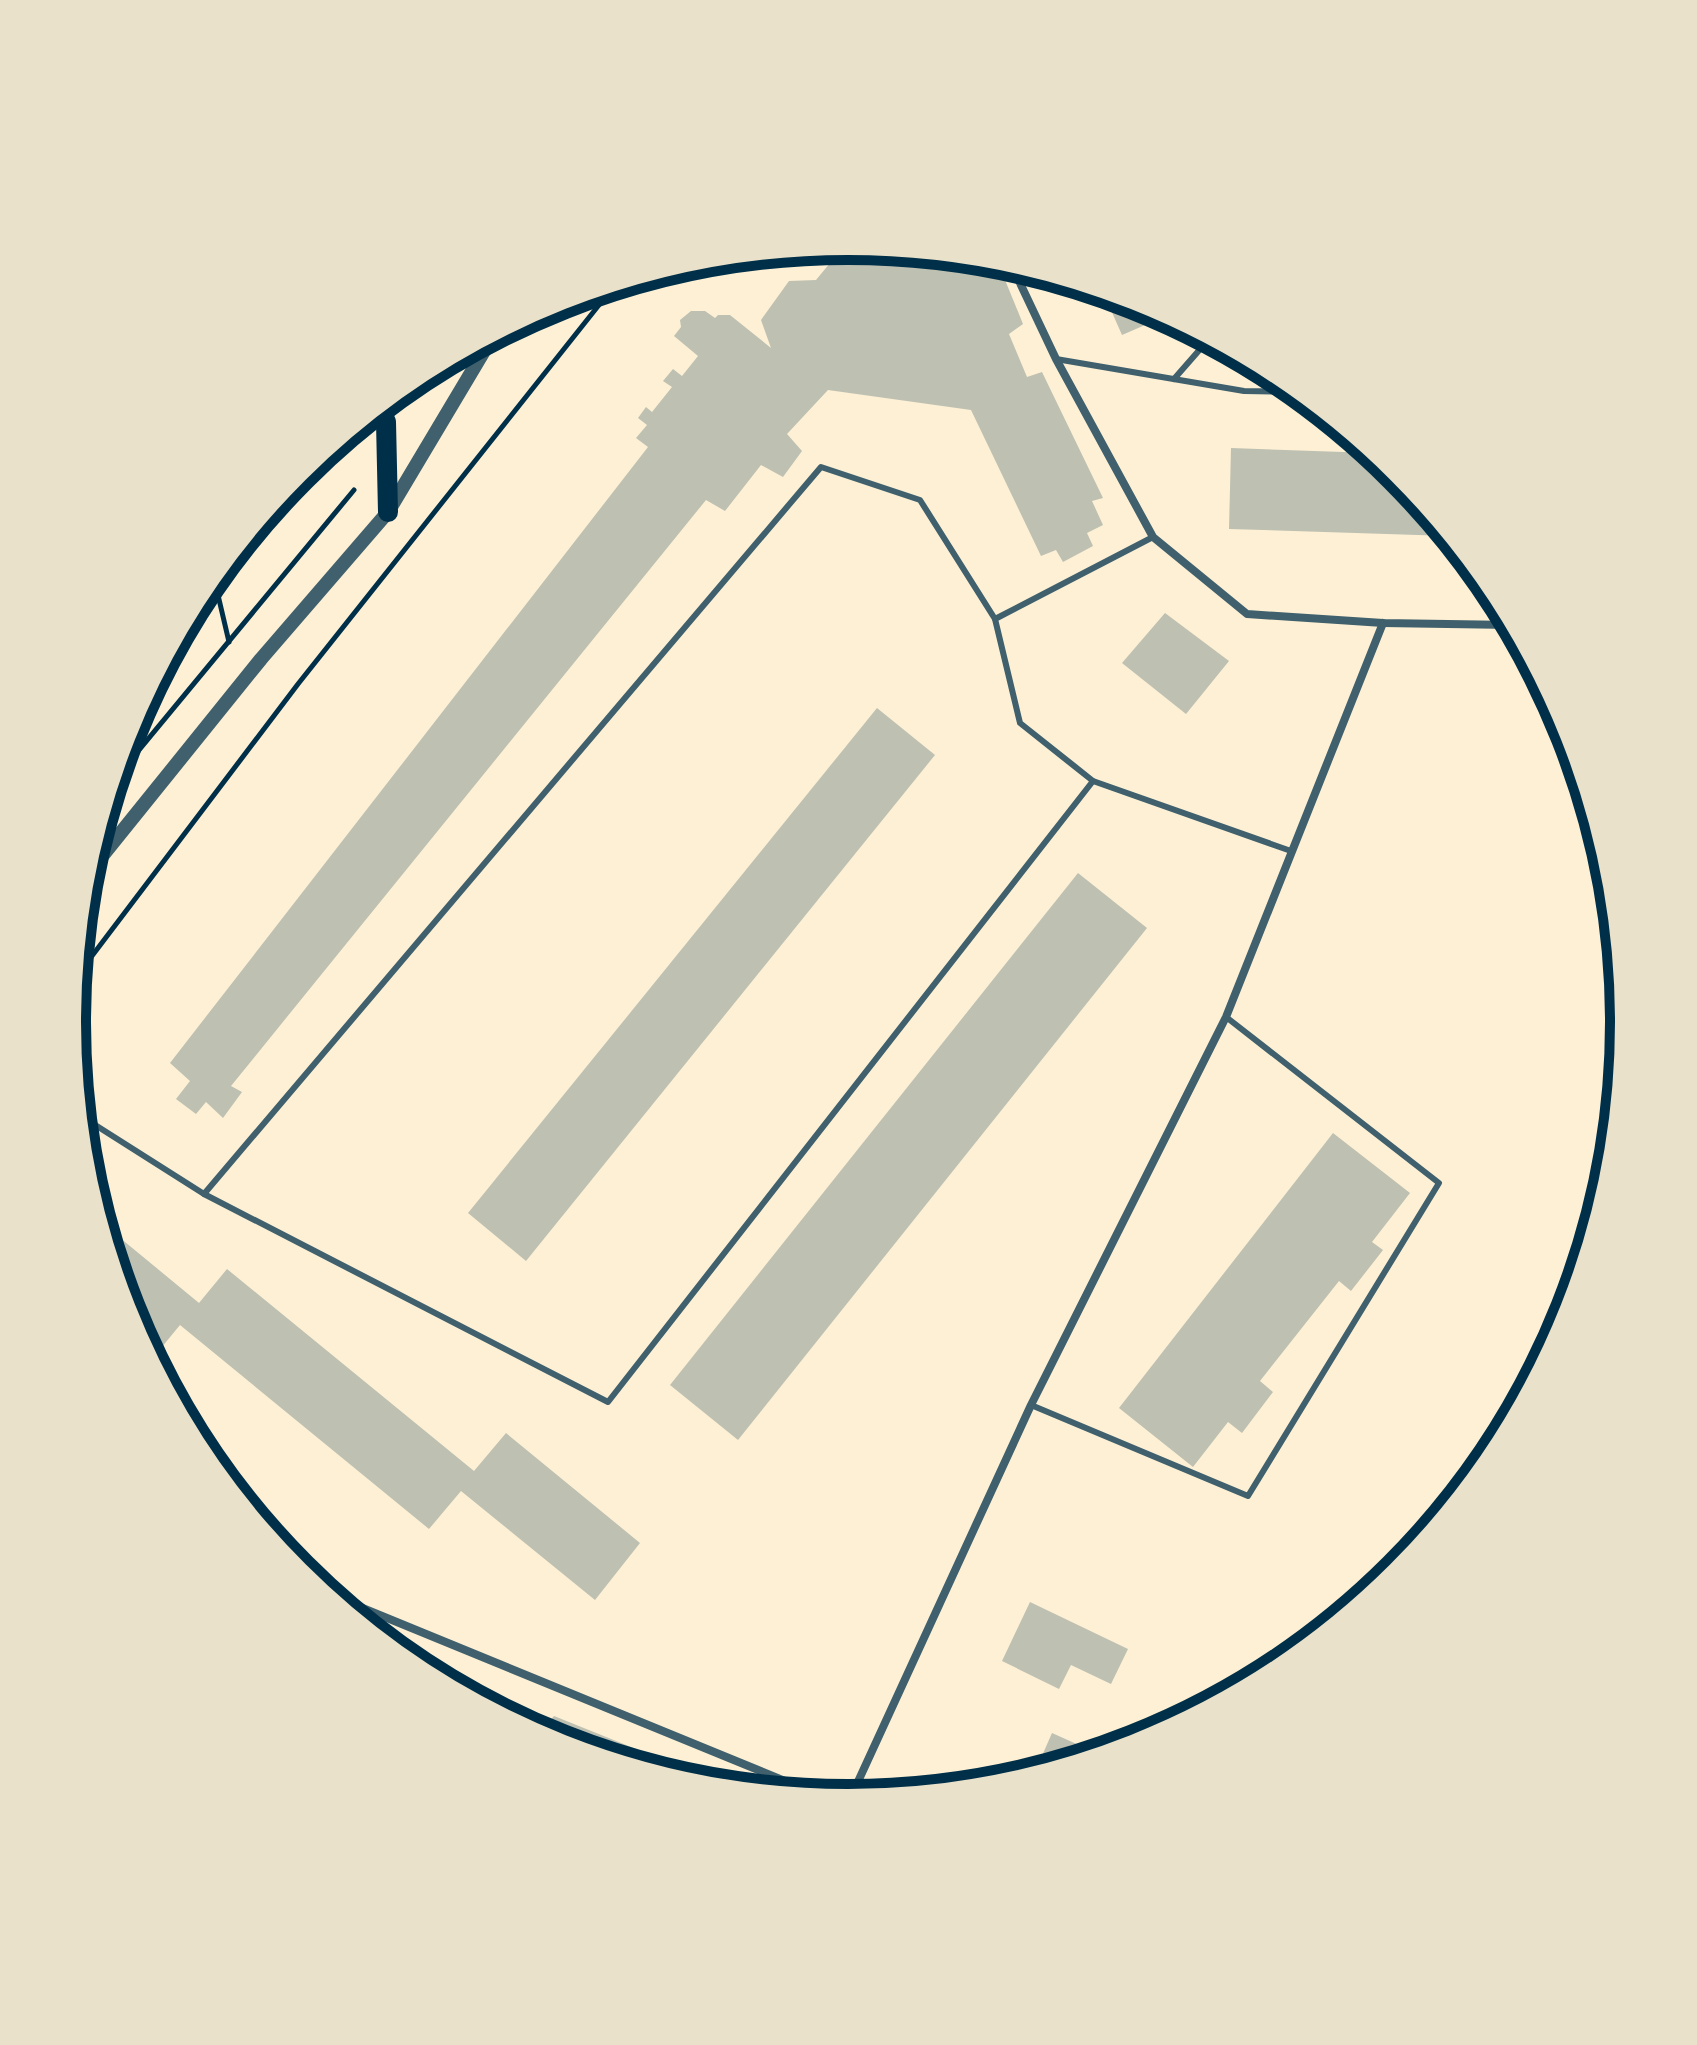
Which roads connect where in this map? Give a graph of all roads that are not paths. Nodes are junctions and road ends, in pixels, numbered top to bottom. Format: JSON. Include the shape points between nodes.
{"nodes":[{"id":1,"x":1018,"y":280,"type":"edge"},
{"id":2,"x":1202,"y":347,"type":"edge"},
{"id":3,"x":482,"y":354,"type":"edge"},
{"id":4,"x":1056,"y":359,"type":"junction"},
{"id":5,"x":1174,"y":379,"type":"junction"},
{"id":6,"x":1276,"y":392,"type":"edge"},
{"id":7,"x":384,"y":418,"type":"edge"},
{"id":8,"x":388,"y":512,"type":"junction"},
{"id":9,"x":1153,"y":537,"type":"junction"},
{"id":10,"x":995,"y":619,"type":"junction"},
{"id":11,"x":1383,"y":623,"type":"junction"},
{"id":12,"x":1499,"y":625,"type":"edge"},
{"id":13,"x":1093,"y":781,"type":"junction"},
{"id":14,"x":106,"y":851,"type":"edge"},
{"id":15,"x":1291,"y":851,"type":"junction"},
{"id":16,"x":1226,"y":1017,"type":"junction"},
{"id":17,"x":93,"y":1124,"type":"edge"},
{"id":18,"x":204,"y":1194,"type":"junction"},
{"id":19,"x":1031,"y":1405,"type":"junction"},
{"id":20,"x":359,"y":1606,"type":"edge"},
{"id":21,"x":787,"y":1782,"type":"edge"},
{"id":22,"x":857,"y":1785,"type":"edge"}],
"edges":[{"from":1,"to":4,"type":"street"},
{"from":2,"to":5,"type":"lane"},
{"from":3,"to":8,"type":"street"},
{"from":4,"to":5,"type":"lane"},
{"from":4,"to":9,"type":"street"},
{"from":5,"to":6,"type":"lane"},
{"from":7,"to":8,"type":"main road"},
{"from":8,"to":14,"type":"street"},
{"from":9,"to":10,"type":"lane"},
{"from":9,"to":11,"type":"street","via":[[1247,614]]},
{"from":10,"to":13,"type":"lane","via":[[1020,723]]},
{"from":10,"to":18,"type":"lane","via":[[920,500],[821,467]]},
{"from":11,"to":12,"type":"street"},
{"from":11,"to":15,"type":"street"},
{"from":13,"to":15,"type":"lane"},
{"from":13,"to":18,"type":"lane","via":[[608,1402]]},
{"from":15,"to":16,"type":"street"},
{"from":16,"to":19,"type":"street"},
{"from":16,"to":19,"type":"lane","via":[[1439,1183],[1248,1496]]},
{"from":17,"to":18,"type":"lane"},
{"from":19,"to":22,"type":"street"},
{"from":20,"to":21,"type":"street"}]}
